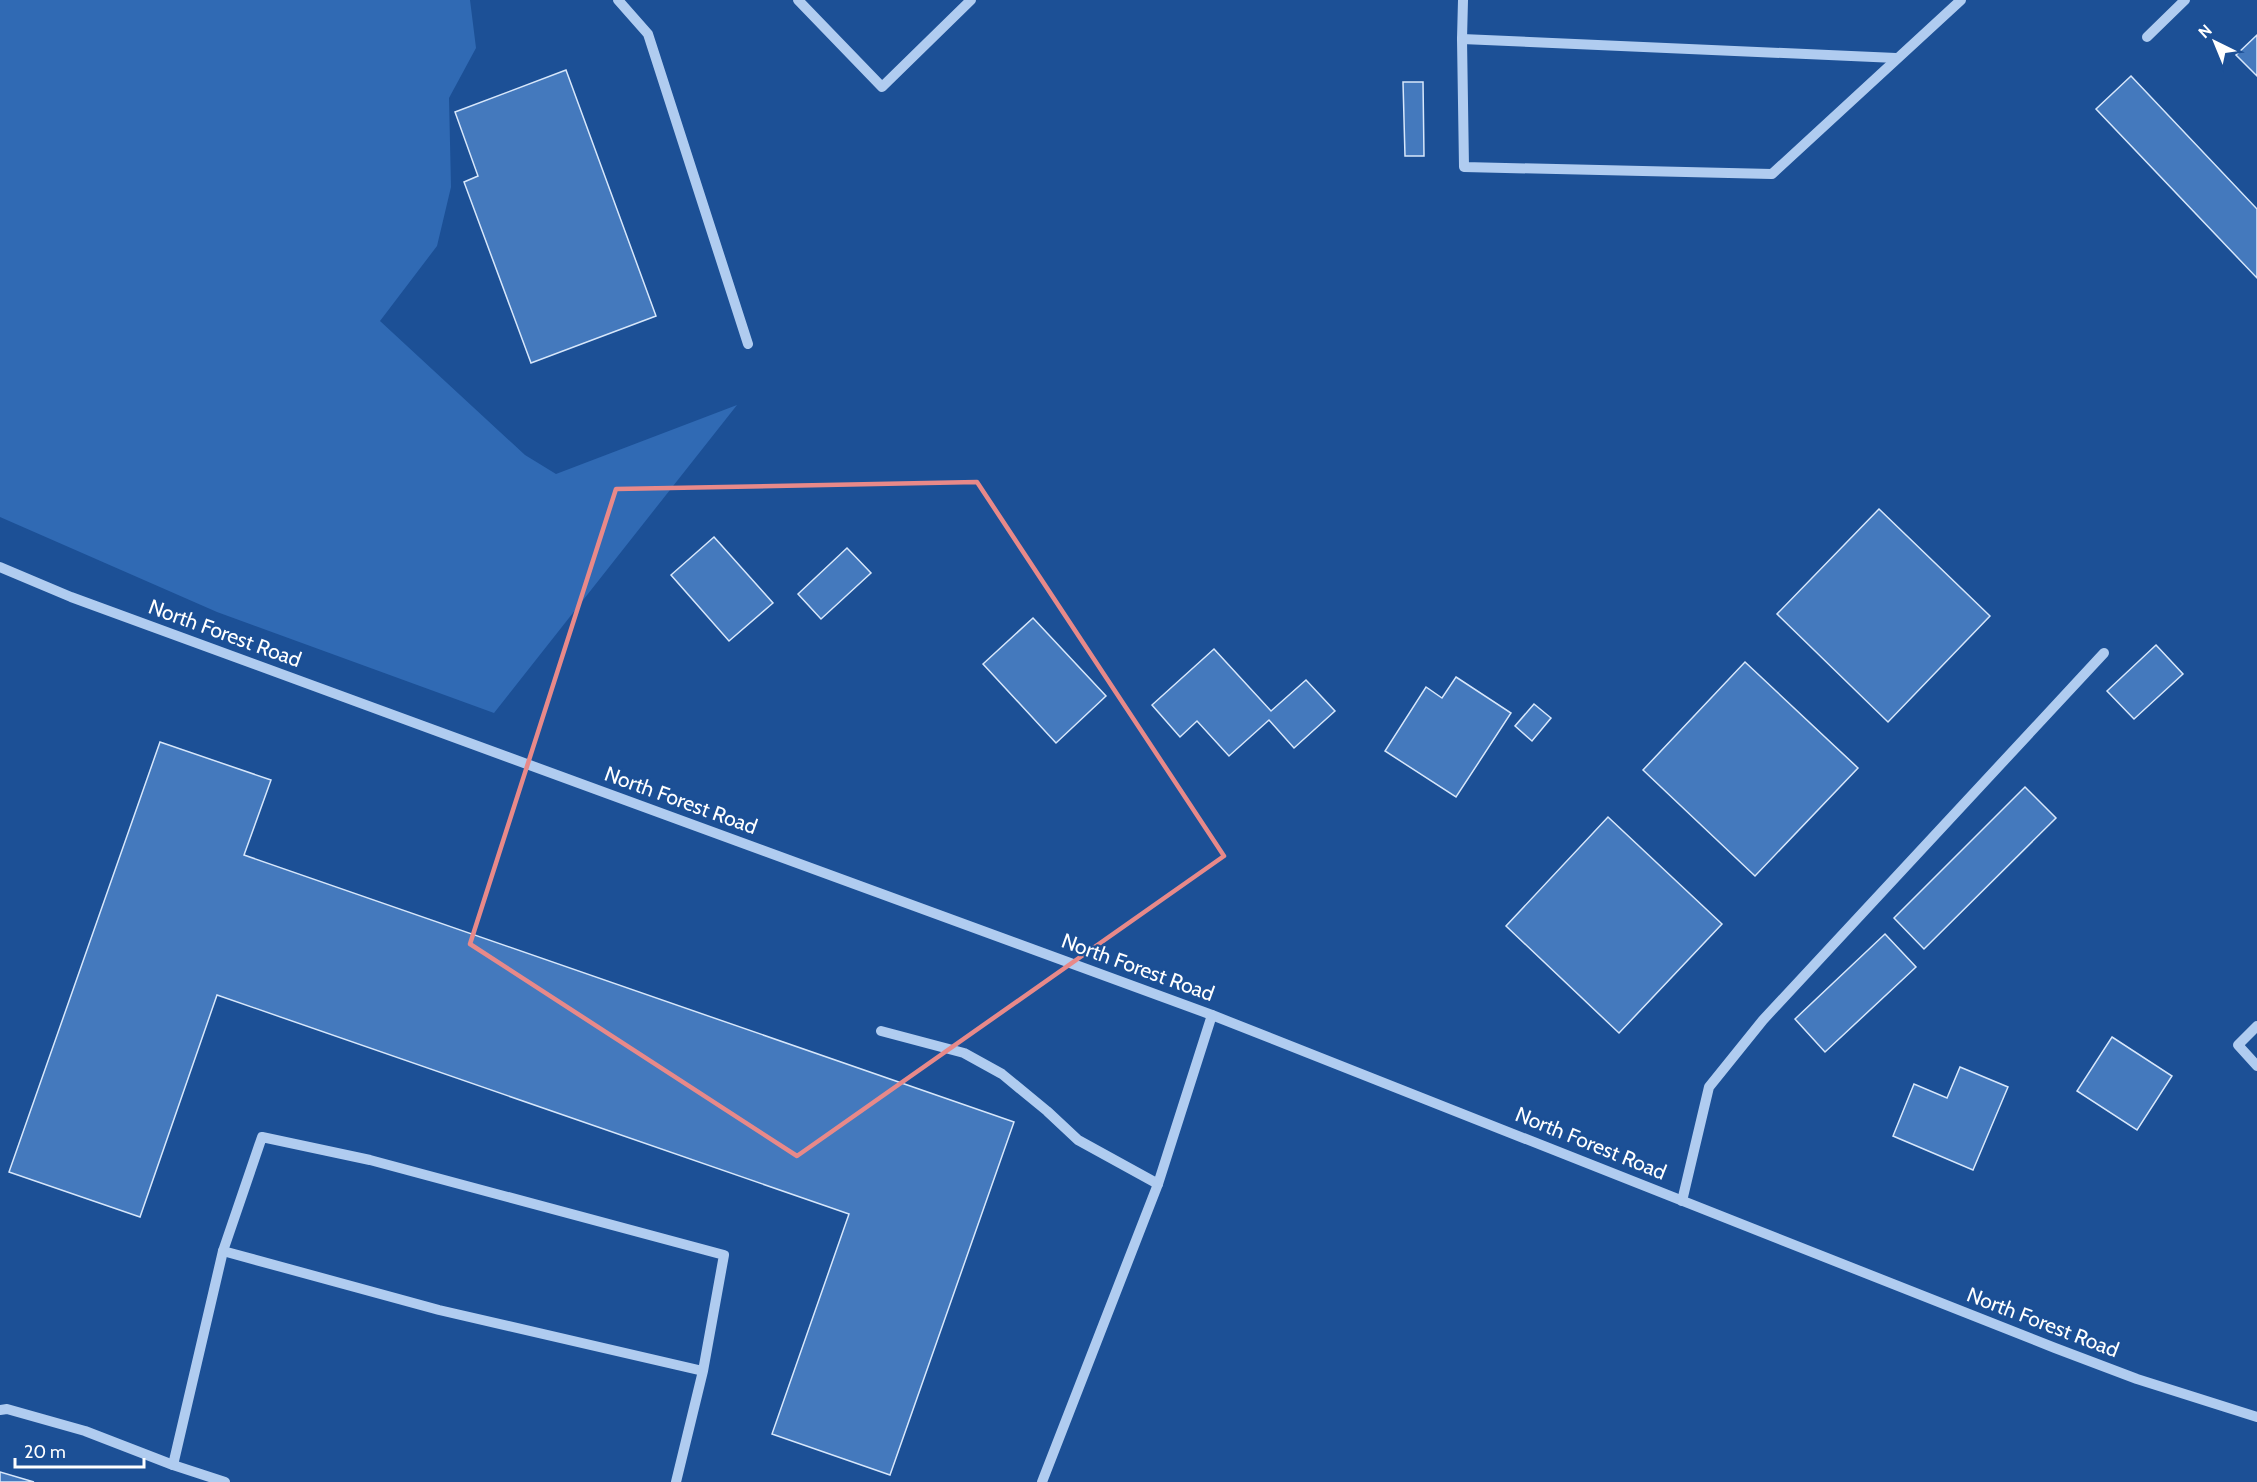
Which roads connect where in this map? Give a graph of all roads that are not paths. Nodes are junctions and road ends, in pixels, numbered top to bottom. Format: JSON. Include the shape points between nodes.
{"nodes":[{"id":1,"x":618,"y":0,"type":"edge"},
{"id":2,"x":798,"y":0,"type":"edge"},
{"id":3,"x":971,"y":0,"type":"edge"},
{"id":4,"x":1463,"y":0,"type":"edge"},
{"id":5,"x":1960,"y":0,"type":"edge"},
{"id":6,"x":2185,"y":0,"type":"edge"},
{"id":7,"x":2147,"y":37,"type":"dead end"},
{"id":8,"x":1462,"y":39,"type":"junction"},
{"id":9,"x":1896,"y":58,"type":"junction"},
{"id":10,"x":747,"y":344,"type":"dead end"},
{"id":11,"x":0,"y":567,"type":"edge"},
{"id":12,"x":2104,"y":653,"type":"dead end"},
{"id":13,"x":1212,"y":1015,"type":"junction"},
{"id":14,"x":2257,"y":1026,"type":"edge"},
{"id":15,"x":881,"y":1030,"type":"dead end"},
{"id":16,"x":2257,"y":1066,"type":"edge"},
{"id":17,"x":1158,"y":1184,"type":"junction"},
{"id":18,"x":1682,"y":1201,"type":"junction"},
{"id":19,"x":223,"y":1251,"type":"junction"},
{"id":20,"x":703,"y":1371,"type":"junction"},
{"id":21,"x":0,"y":1410,"type":"edge"},
{"id":22,"x":2257,"y":1417,"type":"edge"},
{"id":23,"x":173,"y":1465,"type":"junction"},
{"id":24,"x":225,"y":1482,"type":"edge"},
{"id":25,"x":676,"y":1482,"type":"edge"},
{"id":26,"x":1042,"y":1482,"type":"edge"}],
"edges":[{"from":1,"to":10,"type":"street","via":[[648,34]]},
{"from":2,"to":3,"type":"street","via":[[882,87]]},
{"from":4,"to":8,"type":"street"},
{"from":5,"to":9,"type":"street"},
{"from":6,"to":7,"type":"street"},
{"from":8,"to":9,"type":"street"},
{"from":8,"to":9,"type":"street","via":[[1464,167],[1772,174]]},
{"from":11,"to":13,"type":"street","name":"North Forest Road","via":[[104,609]]},
{"from":12,"to":18,"type":"street","via":[[1763,1020],[1710,1087]]},
{"from":13,"to":17,"type":"street"},
{"from":13,"to":18,"type":"street","name":"North Forest Road"},
{"from":14,"to":16,"type":"street","via":[[2238,1046]]},
{"from":15,"to":17,"type":"street","via":[[964,1053],[992,1069],[1078,1140]]},
{"from":17,"to":26,"type":"street"},
{"from":18,"to":22,"type":"street","name":"North Forest Road","via":[[2065,1352]]},
{"from":19,"to":20,"type":"street","via":[[440,1310]]},
{"from":19,"to":20,"type":"street","via":[[262,1137],[370,1160],[723,1256]]},
{"from":19,"to":23,"type":"street"},
{"from":20,"to":25,"type":"street"},
{"from":21,"to":23,"type":"street","via":[[85,1431]]},
{"from":23,"to":24,"type":"street"}]}
